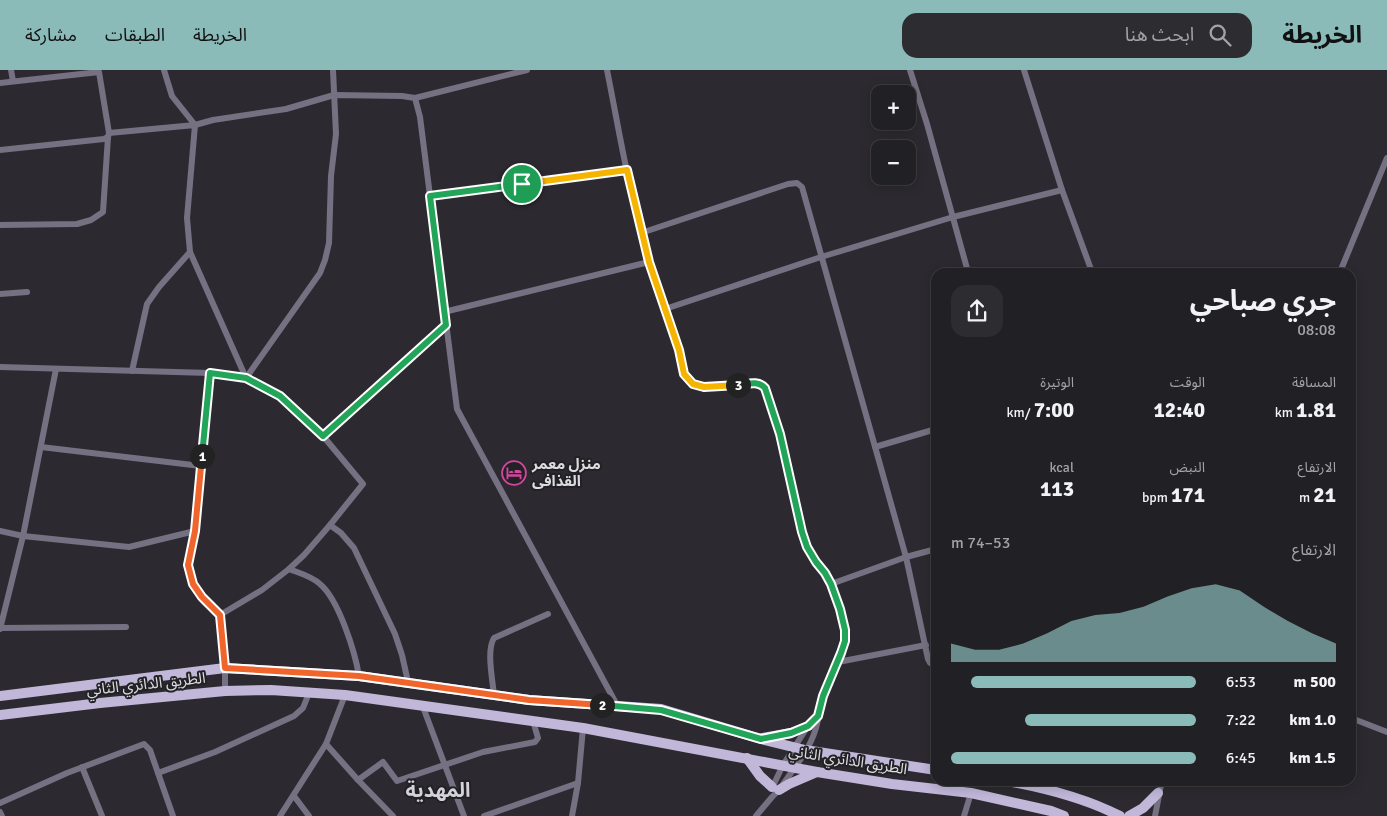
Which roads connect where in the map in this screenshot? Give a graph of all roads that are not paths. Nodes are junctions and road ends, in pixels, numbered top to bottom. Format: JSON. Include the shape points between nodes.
{"nodes":[{"id":1,"x":11,"y":70,"type":"edge"},
{"id":2,"x":164,"y":70,"type":"edge"},
{"id":3,"x":333,"y":70,"type":"edge"},
{"id":4,"x":527,"y":70,"type":"edge"},
{"id":5,"x":607,"y":70,"type":"edge"},
{"id":6,"x":910,"y":70,"type":"edge"},
{"id":7,"x":1024,"y":70,"type":"edge"},
{"id":8,"x":13,"y":81,"type":"junction"},
{"id":9,"x":0,"y":83,"type":"edge"},
{"id":10,"x":334,"y":95,"type":"junction"},
{"id":11,"x":416,"y":98,"type":"junction"},
{"id":12,"x":195,"y":124,"type":"junction"},
{"id":13,"x":108,"y":135,"type":"junction"},
{"id":14,"x":0,"y":150,"type":"edge"},
{"id":15,"x":1387,"y":158,"type":"edge"},
{"id":16,"x":627,"y":170,"type":"junction"},
{"id":17,"x":1062,"y":190,"type":"junction"},
{"id":18,"x":430,"y":196,"type":"junction"},
{"id":19,"x":953,"y":217,"type":"junction"},
{"id":20,"x":0,"y":225,"type":"edge"},
{"id":21,"x":641,"y":233,"type":"junction"},
{"id":22,"x":190,"y":252,"type":"junction"},
{"id":23,"x":821,"y":257,"type":"junction"},
{"id":24,"x":649,"y":262,"type":"junction"},
{"id":25,"x":967,"y":268,"type":"edge"},
{"id":26,"x":1091,"y":268,"type":"edge"},
{"id":27,"x":1342,"y":268,"type":"edge"},
{"id":28,"x":26,"y":292,"type":"dead end"},
{"id":29,"x":0,"y":294,"type":"edge"},
{"id":30,"x":665,"y":309,"type":"junction"},
{"id":31,"x":444,"y":312,"type":"junction"},
{"id":32,"x":446,"y":325,"type":"junction"},
{"id":33,"x":0,"y":367,"type":"edge"},
{"id":34,"x":56,"y":369,"type":"junction"},
{"id":35,"x":132,"y":371,"type":"junction"},
{"id":36,"x":210,"y":373,"type":"junction"},
{"id":37,"x":246,"y":378,"type":"junction"},
{"id":38,"x":931,"y":430,"type":"edge"},
{"id":39,"x":323,"y":436,"type":"junction"},
{"id":40,"x":875,"y":447,"type":"junction"},
{"id":41,"x":41,"y":448,"type":"junction"},
{"id":42,"x":201,"y":466,"type":"junction"},
{"id":43,"x":330,"y":525,"type":"junction"},
{"id":44,"x":0,"y":531,"type":"edge"},
{"id":45,"x":195,"y":531,"type":"junction"},
{"id":46,"x":23,"y":536,"type":"junction"},
{"id":47,"x":931,"y":550,"type":"edge"},
{"id":48,"x":906,"y":557,"type":"junction"},
{"id":49,"x":289,"y":569,"type":"junction"},
{"id":50,"x":831,"y":584,"type":"junction"},
{"id":51,"x":548,"y":614,"type":"dead end"},
{"id":52,"x":220,"y":615,"type":"junction"},
{"id":53,"x":126,"y":628,"type":"dead end"},
{"id":54,"x":0,"y":629,"type":"edge"},
{"id":55,"x":926,"y":645,"type":"junction"},
{"id":56,"x":838,"y":662,"type":"junction"},
{"id":57,"x":931,"y":663,"type":"edge"},
{"id":58,"x":225,"y":668,"type":"junction"},
{"id":59,"x":359,"y":676,"type":"junction"},
{"id":60,"x":408,"y":682,"type":"junction"},
{"id":61,"x":225,"y":691,"type":"junction"},
{"id":62,"x":309,"y":692,"type":"junction"},
{"id":63,"x":345,"y":695,"type":"junction"},
{"id":64,"x":0,"y":696,"type":"edge"},
{"id":65,"x":494,"y":696,"type":"junction"},
{"id":66,"x":423,"y":707,"type":"junction"},
{"id":67,"x":618,"y":707,"type":"junction"},
{"id":68,"x":0,"y":715,"type":"edge"},
{"id":69,"x":818,"y":716,"type":"junction"},
{"id":70,"x":1356,"y":720,"type":"edge"},
{"id":71,"x":533,"y":721,"type":"junction"},
{"id":72,"x":808,"y":726,"type":"junction"},
{"id":73,"x":583,"y":728,"type":"junction"},
{"id":74,"x":1387,"y":732,"type":"edge"},
{"id":75,"x":761,"y":739,"type":"junction"},
{"id":76,"x":326,"y":744,"type":"junction"},
{"id":77,"x":800,"y":749,"type":"junction"},
{"id":78,"x":748,"y":758,"type":"junction"},
{"id":79,"x":444,"y":764,"type":"junction"},
{"id":80,"x":783,"y":764,"type":"junction"},
{"id":81,"x":82,"y":767,"type":"junction"},
{"id":82,"x":794,"y":767,"type":"junction"},
{"id":83,"x":931,"y":769,"type":"edge"},
{"id":84,"x":817,"y":772,"type":"junction"},
{"id":85,"x":158,"y":773,"type":"junction"},
{"id":86,"x":358,"y":780,"type":"junction"},
{"id":87,"x":578,"y":783,"type":"junction"},
{"id":88,"x":1033,"y":786,"type":"edge"},
{"id":89,"x":1160,"y":786,"type":"edge"},
{"id":90,"x":774,"y":791,"type":"junction"},
{"id":91,"x":971,"y":793,"type":"junction"},
{"id":92,"x":1158,"y":793,"type":"junction"},
{"id":93,"x":294,"y":796,"type":"junction"},
{"id":94,"x":0,"y":803,"type":"edge"},
{"id":95,"x":0,"y":812,"type":"edge"},
{"id":96,"x":1050,"y":813,"type":"edge"},
{"id":97,"x":2,"y":816,"type":"edge"},
{"id":98,"x":102,"y":816,"type":"edge"},
{"id":99,"x":173,"y":816,"type":"edge"},
{"id":100,"x":280,"y":816,"type":"edge"},
{"id":101,"x":309,"y":816,"type":"edge"},
{"id":102,"x":393,"y":816,"type":"edge"},
{"id":103,"x":464,"y":816,"type":"edge"},
{"id":104,"x":484,"y":816,"type":"edge"},
{"id":105,"x":572,"y":816,"type":"edge"},
{"id":106,"x":756,"y":816,"type":"edge"},
{"id":107,"x":964,"y":816,"type":"edge"},
{"id":108,"x":1064,"y":816,"type":"edge"},
{"id":109,"x":1120,"y":816,"type":"edge"},
{"id":110,"x":1130,"y":816,"type":"edge"},
{"id":111,"x":1155,"y":816,"type":"edge"}],
"edges":[{"from":1,"to":8,"type":"street"},
{"from":2,"to":12,"type":"street","via":[[172,96]]},
{"from":3,"to":10,"type":"street"},
{"from":4,"to":11,"type":"street"},
{"from":5,"to":16,"type":"street"},
{"from":6,"to":19,"type":"street"},
{"from":7,"to":17,"type":"street"},
{"from":8,"to":9,"type":"street"},
{"from":8,"to":13,"type":"street","via":[[99,72]]},
{"from":10,"to":11,"type":"street"},
{"from":10,"to":12,"type":"street","via":[[286,109]]},
{"from":10,"to":37,"type":"street","via":[[336,134],[329,243],[325,260],[320,274]]},
{"from":11,"to":18,"type":"street"},
{"from":12,"to":13,"type":"street"},
{"from":12,"to":22,"type":"street","via":[[187,218]]},
{"from":13,"to":14,"type":"street"},
{"from":13,"to":20,"type":"street","via":[[104,212],[77,224]]},
{"from":15,"to":27,"type":"street"},
{"from":16,"to":18,"type":"street"},
{"from":16,"to":21,"type":"street"},
{"from":17,"to":19,"type":"street"},
{"from":17,"to":26,"type":"street"},
{"from":18,"to":31,"type":"street"},
{"from":19,"to":23,"type":"street"},
{"from":19,"to":25,"type":"street"},
{"from":21,"to":23,"type":"street","via":[[797,182],[802,187]]},
{"from":21,"to":24,"type":"street"},
{"from":22,"to":35,"type":"street","via":[[159,286],[148,304]]},
{"from":22,"to":37,"type":"street"},
{"from":23,"to":30,"type":"street"},
{"from":23,"to":40,"type":"street"},
{"from":24,"to":30,"type":"street"},
{"from":24,"to":31,"type":"street"},
{"from":28,"to":29,"type":"street"},
{"from":30,"to":50,"type":"street","via":[[684,374],[693,384],[717,387],[756,383],[765,388],[780,434],[807,547]]},
{"from":31,"to":32,"type":"street"},
{"from":32,"to":39,"type":"street"},
{"from":32,"to":67,"type":"street","via":[[457,409]]},
{"from":33,"to":34,"type":"street"},
{"from":34,"to":35,"type":"street"},
{"from":34,"to":41,"type":"street"},
{"from":35,"to":36,"type":"street"},
{"from":36,"to":37,"type":"street"},
{"from":36,"to":42,"type":"street"},
{"from":37,"to":39,"type":"street","via":[[280,396]]},
{"from":38,"to":40,"type":"street"},
{"from":39,"to":43,"type":"street","via":[[363,484]]},
{"from":40,"to":48,"type":"street"},
{"from":41,"to":42,"type":"street"},
{"from":41,"to":46,"type":"street"},
{"from":42,"to":45,"type":"street"},
{"from":43,"to":49,"type":"street"},
{"from":43,"to":60,"type":"street","via":[[348,540],[356,553],[395,634]]},
{"from":44,"to":46,"type":"street"},
{"from":45,"to":46,"type":"street","via":[[129,547]]},
{"from":45,"to":52,"type":"street","via":[[188,565],[190,578],[202,597]]},
{"from":46,"to":54,"type":"street"},
{"from":47,"to":48,"type":"street"},
{"from":48,"to":50,"type":"street"},
{"from":48,"to":55,"type":"street"},
{"from":49,"to":52,"type":"street"},
{"from":49,"to":59,"type":"street","via":[[319,582],[332,598],[350,641]]},
{"from":50,"to":56,"type":"street","via":[[845,630]]},
{"from":51,"to":65,"type":"street","via":[[494,638],[490,652]]},
{"from":52,"to":58,"type":"street"},
{"from":53,"to":54,"type":"street"},
{"from":55,"to":56,"type":"street"},
{"from":55,"to":57,"type":"street"},
{"from":56,"to":69,"type":"street"},
{"from":58,"to":59,"type":"main road","name":"الطريق الدائري الثاني"},
{"from":58,"to":61,"type":"street"},
{"from":58,"to":64,"type":"main road","name":"الطريق الدائري الثاني"},
{"from":59,"to":60,"type":"main road","name":"الطريق الدائري الثاني"},
{"from":60,"to":65,"type":"main road","name":"الطريق الدائري الثاني"},
{"from":61,"to":62,"type":"main road","name":"الطريق الدائري الثاني"},
{"from":61,"to":68,"type":"main road","name":"الطريق الدائري الثاني"},
{"from":62,"to":63,"type":"main road","name":"الطريق الدائري الثاني"},
{"from":62,"to":85,"type":"street","via":[[303,708],[294,716]]},
{"from":63,"to":66,"type":"main road","name":"الطريق الدائري الثاني"},
{"from":63,"to":76,"type":"street"},
{"from":65,"to":67,"type":"main road","name":"الطريق الدائري الثاني"},
{"from":66,"to":71,"type":"main road","name":"الطريق الدائري الثاني"},
{"from":66,"to":79,"type":"street"},
{"from":67,"to":75,"type":"main road","name":"الطريق الدائري الثاني","via":[[661,710]]},
{"from":69,"to":72,"type":"street"},
{"from":69,"to":77,"type":"street","via":[[816,730]]},
{"from":70,"to":74,"type":"street"},
{"from":71,"to":73,"type":"main road","name":"الطريق الدائري الثاني"},
{"from":71,"to":79,"type":"street","via":[[538,738],[535,742]]},
{"from":72,"to":75,"type":"main road"},
{"from":72,"to":77,"type":"street"},
{"from":73,"to":78,"type":"main road","name":"الطريق الدائري الثاني"},
{"from":73,"to":87,"type":"street"},
{"from":75,"to":77,"type":"main road","name":"الطريق الدائري الثاني"},
{"from":76,"to":86,"type":"street"},
{"from":76,"to":93,"type":"street"},
{"from":77,"to":80,"type":"street"},
{"from":77,"to":82,"type":"street"},
{"from":77,"to":83,"type":"main road","name":"الطريق الدائري الثاني"},
{"from":78,"to":80,"type":"main road","name":"الطريق الدائري الثاني"},
{"from":78,"to":90,"type":"main road"},
{"from":79,"to":86,"type":"street","via":[[397,781],[383,762]]},
{"from":79,"to":103,"type":"street"},
{"from":80,"to":82,"type":"main road","name":"الطريق الدائري الثاني"},
{"from":80,"to":90,"type":"street"},
{"from":81,"to":85,"type":"street","via":[[144,744],[150,750]]},
{"from":81,"to":94,"type":"street"},
{"from":81,"to":98,"type":"street"},
{"from":82,"to":84,"type":"main road","name":"الطريق الدائري الثاني"},
{"from":82,"to":90,"type":"street"},
{"from":84,"to":90,"type":"main road"},
{"from":84,"to":91,"type":"main road","name":"الطريق الدائري الثاني"},
{"from":85,"to":99,"type":"street"},
{"from":86,"to":102,"type":"street"},
{"from":87,"to":104,"type":"street"},
{"from":87,"to":105,"type":"street"},
{"from":88,"to":109,"type":"main road","via":[[1078,798]]},
{"from":89,"to":92,"type":"street"},
{"from":90,"to":106,"type":"street"},
{"from":91,"to":96,"type":"main road","name":"الطريق الدائري الثاني"},
{"from":91,"to":107,"type":"street"},
{"from":92,"to":110,"type":"main road"},
{"from":92,"to":111,"type":"street"},
{"from":93,"to":100,"type":"street"},
{"from":93,"to":101,"type":"street"},
{"from":95,"to":97,"type":"street"},
{"from":96,"to":108,"type":"main road","name":"الطريق الدائري الثاني"}]}
